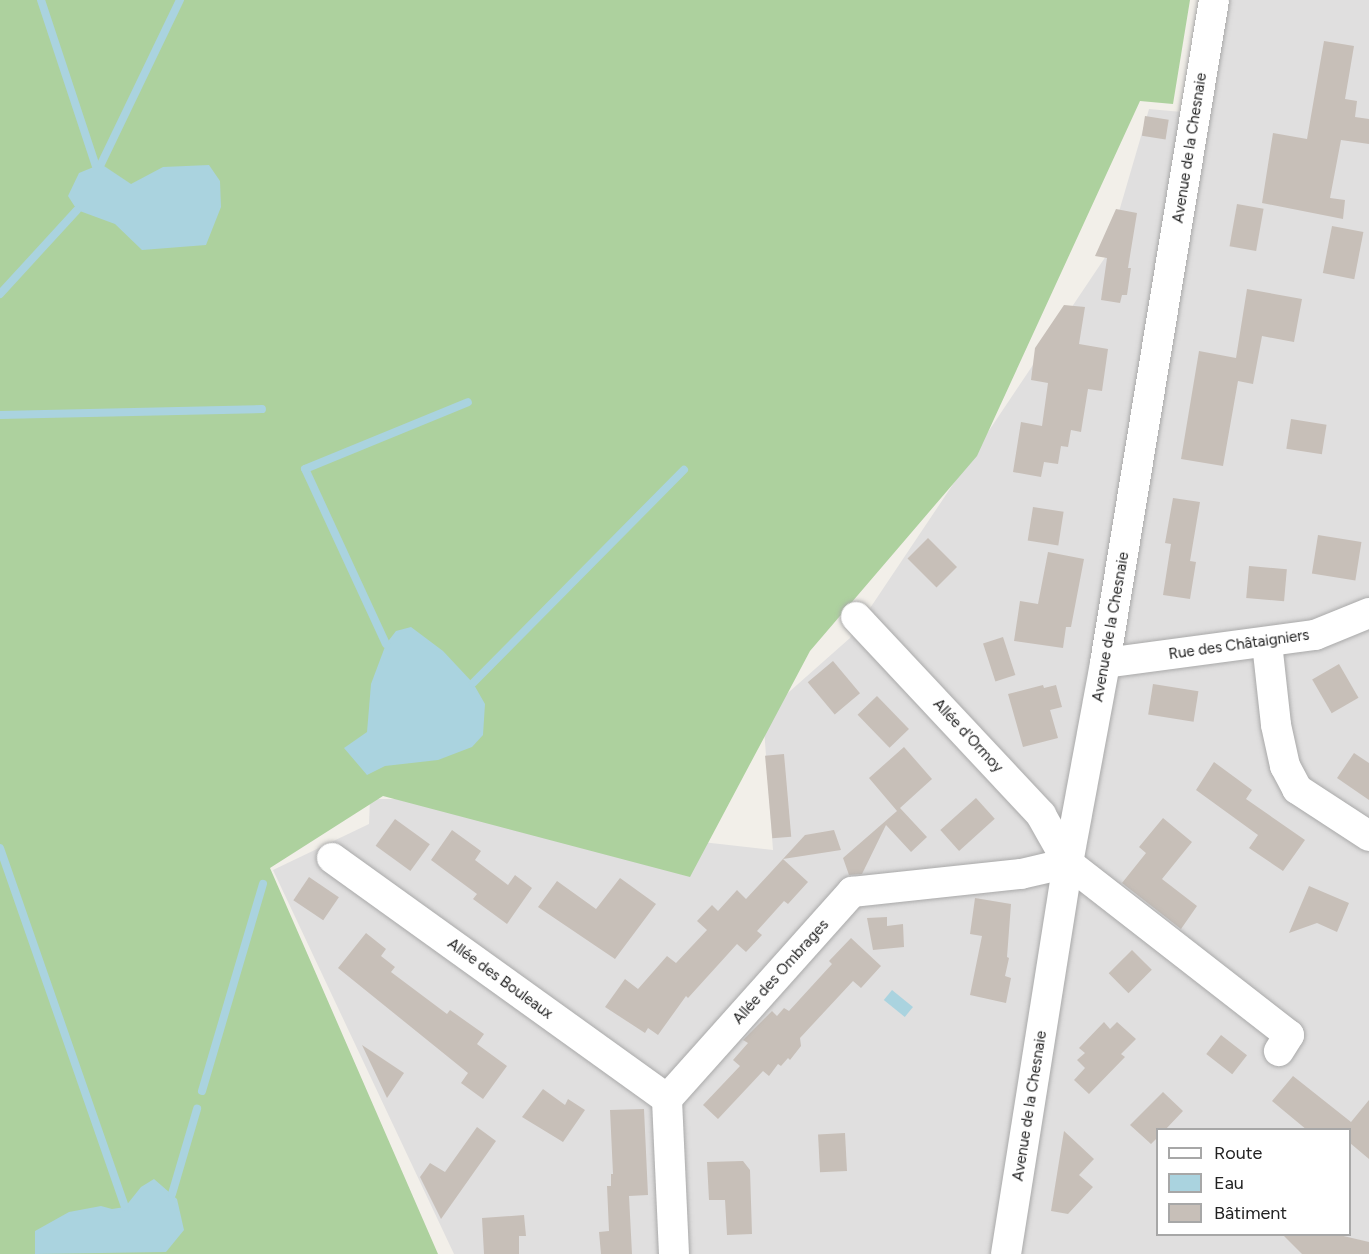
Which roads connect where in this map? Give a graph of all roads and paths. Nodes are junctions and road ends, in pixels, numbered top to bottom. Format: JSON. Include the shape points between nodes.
{"nodes":[{"id":1,"x":1214,"y":0,"type":"edge"},
{"id":2,"x":1369,"y":613,"type":"edge"},
{"id":3,"x":856,"y":617,"type":"dead end"},
{"id":4,"x":1267,"y":643,"type":"junction"},
{"id":5,"x":1105,"y":663,"type":"junction"},
{"id":6,"x":1369,"y":836,"type":"edge"},
{"id":7,"x":332,"y":858,"type":"dead end"},
{"id":8,"x":1068,"y":863,"type":"junction"},
{"id":9,"x":1279,"y":1051,"type":"dead end"},
{"id":10,"x":667,"y":1099,"type":"junction"},
{"id":11,"x":674,"y":1254,"type":"edge"},
{"id":12,"x":1006,"y":1254,"type":"edge"}],
"edges":[{"from":1,"to":5,"type":"street","name":"Avenue de la Chesnaie"},
{"from":2,"to":4,"type":"street","name":"Rue des Châtaigniers","via":[[1315,635]]},
{"from":3,"to":8,"type":"street","name":"Allée d'Ormoy","via":[[1041,815]]},
{"from":4,"to":5,"type":"street","name":"Rue des Châtaigniers"},
{"from":4,"to":6,"type":"street","via":[[1276,725],[1286,766],[1297,789]]},
{"from":5,"to":8,"type":"street","name":"Avenue de la Chesnaie"},
{"from":7,"to":10,"type":"street","name":"Allée des Bouleaux"},
{"from":8,"to":9,"type":"street","via":[[1289,1035]]},
{"from":8,"to":10,"type":"street","name":"Allée des Ombrages","via":[[1021,874],[852,892]]},
{"from":8,"to":12,"type":"street","name":"Avenue de la Chesnaie"},
{"from":10,"to":11,"type":"street"}]}
